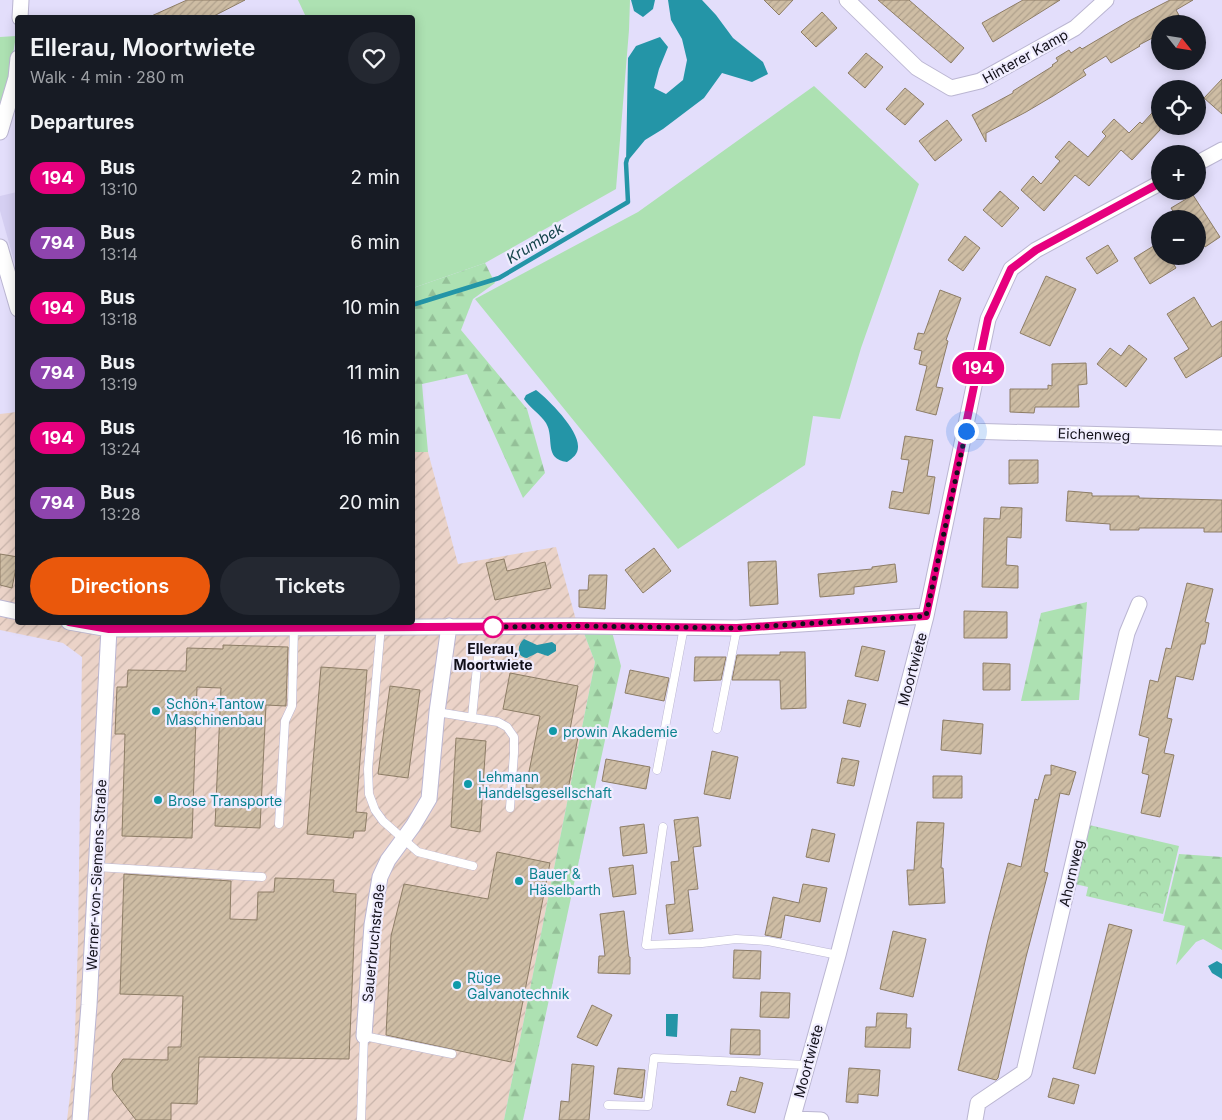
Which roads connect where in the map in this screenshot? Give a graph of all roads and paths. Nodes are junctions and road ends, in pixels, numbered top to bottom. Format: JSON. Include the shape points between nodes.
{"nodes":[{"id":1,"x":21,"y":0,"type":"edge"},
{"id":2,"x":847,"y":0,"type":"edge"},
{"id":3,"x":1106,"y":0,"type":"edge"},
{"id":4,"x":20,"y":15,"type":"edge"},
{"id":5,"x":15,"y":81,"type":"edge"},
{"id":6,"x":0,"y":132,"type":"edge"},
{"id":7,"x":1222,"y":150,"type":"edge"},
{"id":8,"x":1206,"y":159,"type":"edge"},
{"id":9,"x":1151,"y":188,"type":"edge"},
{"id":10,"x":0,"y":247,"type":"edge"},
{"id":11,"x":15,"y":299,"type":"edge"},
{"id":12,"x":966,"y":431,"type":"junction"},
{"id":13,"x":1222,"y":438,"type":"edge"},
{"id":14,"x":1139,"y":604,"type":"dead end"},
{"id":15,"x":0,"y":608,"type":"edge"},
{"id":16,"x":15,"y":611,"type":"edge"},
{"id":17,"x":926,"y":616,"type":"junction"},
{"id":18,"x":86,"y":625,"type":"edge"},
{"id":19,"x":381,"y":625,"type":"edge"},
{"id":20,"x":197,"y":626,"type":"edge"},
{"id":21,"x":449,"y":626,"type":"junction"},
{"id":22,"x":684,"y":627,"type":"junction"},
{"id":23,"x":294,"y":628,"type":"junction"},
{"id":24,"x":737,"y":628,"type":"junction"},
{"id":25,"x":109,"y":629,"type":"junction"},
{"id":26,"x":478,"y":657,"type":"dead end"},
{"id":27,"x":437,"y":712,"type":"junction"},
{"id":28,"x":472,"y":716,"type":"junction"},
{"id":29,"x":717,"y":729,"type":"dead end"},
{"id":30,"x":657,"y":770,"type":"dead end"},
{"id":31,"x":510,"y":808,"type":"dead end"},
{"id":32,"x":279,"y":824,"type":"dead end"},
{"id":33,"x":663,"y":827,"type":"dead end"},
{"id":34,"x":404,"y":838,"type":"junction"},
{"id":35,"x":473,"y":866,"type":"dead end"},
{"id":36,"x":96,"y":867,"type":"junction"},
{"id":37,"x":262,"y":877,"type":"dead end"},
{"id":38,"x":838,"y":955,"type":"junction"},
{"id":39,"x":364,"y":1036,"type":"junction"},
{"id":40,"x":452,"y":1054,"type":"dead end"},
{"id":41,"x":807,"y":1065,"type":"junction"},
{"id":42,"x":608,"y":1105,"type":"dead end"},
{"id":43,"x":793,"y":1119,"type":"edge"},
{"id":44,"x":80,"y":1120,"type":"edge"},
{"id":45,"x":361,"y":1120,"type":"edge"},
{"id":46,"x":821,"y":1120,"type":"edge"},
{"id":47,"x":975,"y":1120,"type":"edge"}],
"edges":[{"from":1,"to":4,"type":"street"},
{"from":2,"to":3,"type":"street","name":"Hinterer Kamp","via":[[917,68],[951,88],[980,82],[1075,28]]},
{"from":5,"to":6,"type":"street"},
{"from":7,"to":8,"type":"street"},
{"from":9,"to":12,"type":"street","name":"Moortwiete","via":[[1036,250],[1011,269],[988,319]]},
{"from":10,"to":11,"type":"street"},
{"from":12,"to":13,"type":"street","name":"Eichenweg"},
{"from":12,"to":17,"type":"street","name":"Moortwiete"},
{"from":14,"to":47,"type":"street","name":"Ahornweg","via":[[1127,634],[1024,1072],[978,1103]]},
{"from":15,"to":16,"type":"street"},
{"from":17,"to":24,"type":"street"},
{"from":17,"to":38,"type":"street","name":"Moortwiete"},
{"from":18,"to":25,"type":"street"},
{"from":19,"to":21,"type":"street"},
{"from":19,"to":23,"type":"street"},
{"from":19,"to":34,"type":"lane","via":[[368,769],[369,794],[383,821]]},
{"from":20,"to":23,"type":"street"},
{"from":20,"to":25,"type":"street"},
{"from":21,"to":22,"type":"street"},
{"from":21,"to":27,"type":"street","name":"Sauerbruchstraße"},
{"from":22,"to":24,"type":"street"},
{"from":22,"to":30,"type":"lane"},
{"from":23,"to":32,"type":"lane","via":[[292,706],[285,721]]},
{"from":24,"to":29,"type":"lane"},
{"from":25,"to":36,"type":"street","name":"Werner-von-Siemens-Straße"},
{"from":26,"to":28,"type":"lane"},
{"from":27,"to":28,"type":"lane"},
{"from":27,"to":34,"type":"street","name":"Sauerbruchstraße","via":[[429,799]]},
{"from":28,"to":31,"type":"lane","via":[[498,722],[507,727],[514,737]]},
{"from":33,"to":38,"type":"lane","via":[[646,945],[736,939],[768,941]]},
{"from":34,"to":35,"type":"lane","via":[[418,852]]},
{"from":34,"to":39,"type":"street","name":"Sauerbruchstraße","via":[[380,877],[372,925]]},
{"from":36,"to":37,"type":"lane"},
{"from":36,"to":44,"type":"street","name":"Werner-von-Siemens-Straße"},
{"from":38,"to":41,"type":"street","name":"Moortwiete"},
{"from":39,"to":40,"type":"lane"},
{"from":39,"to":45,"type":"lane"},
{"from":41,"to":42,"type":"lane","via":[[654,1058],[648,1106]]},
{"from":41,"to":43,"type":"street","name":"Moortwiete"},
{"from":43,"to":46,"type":"street"}]}
